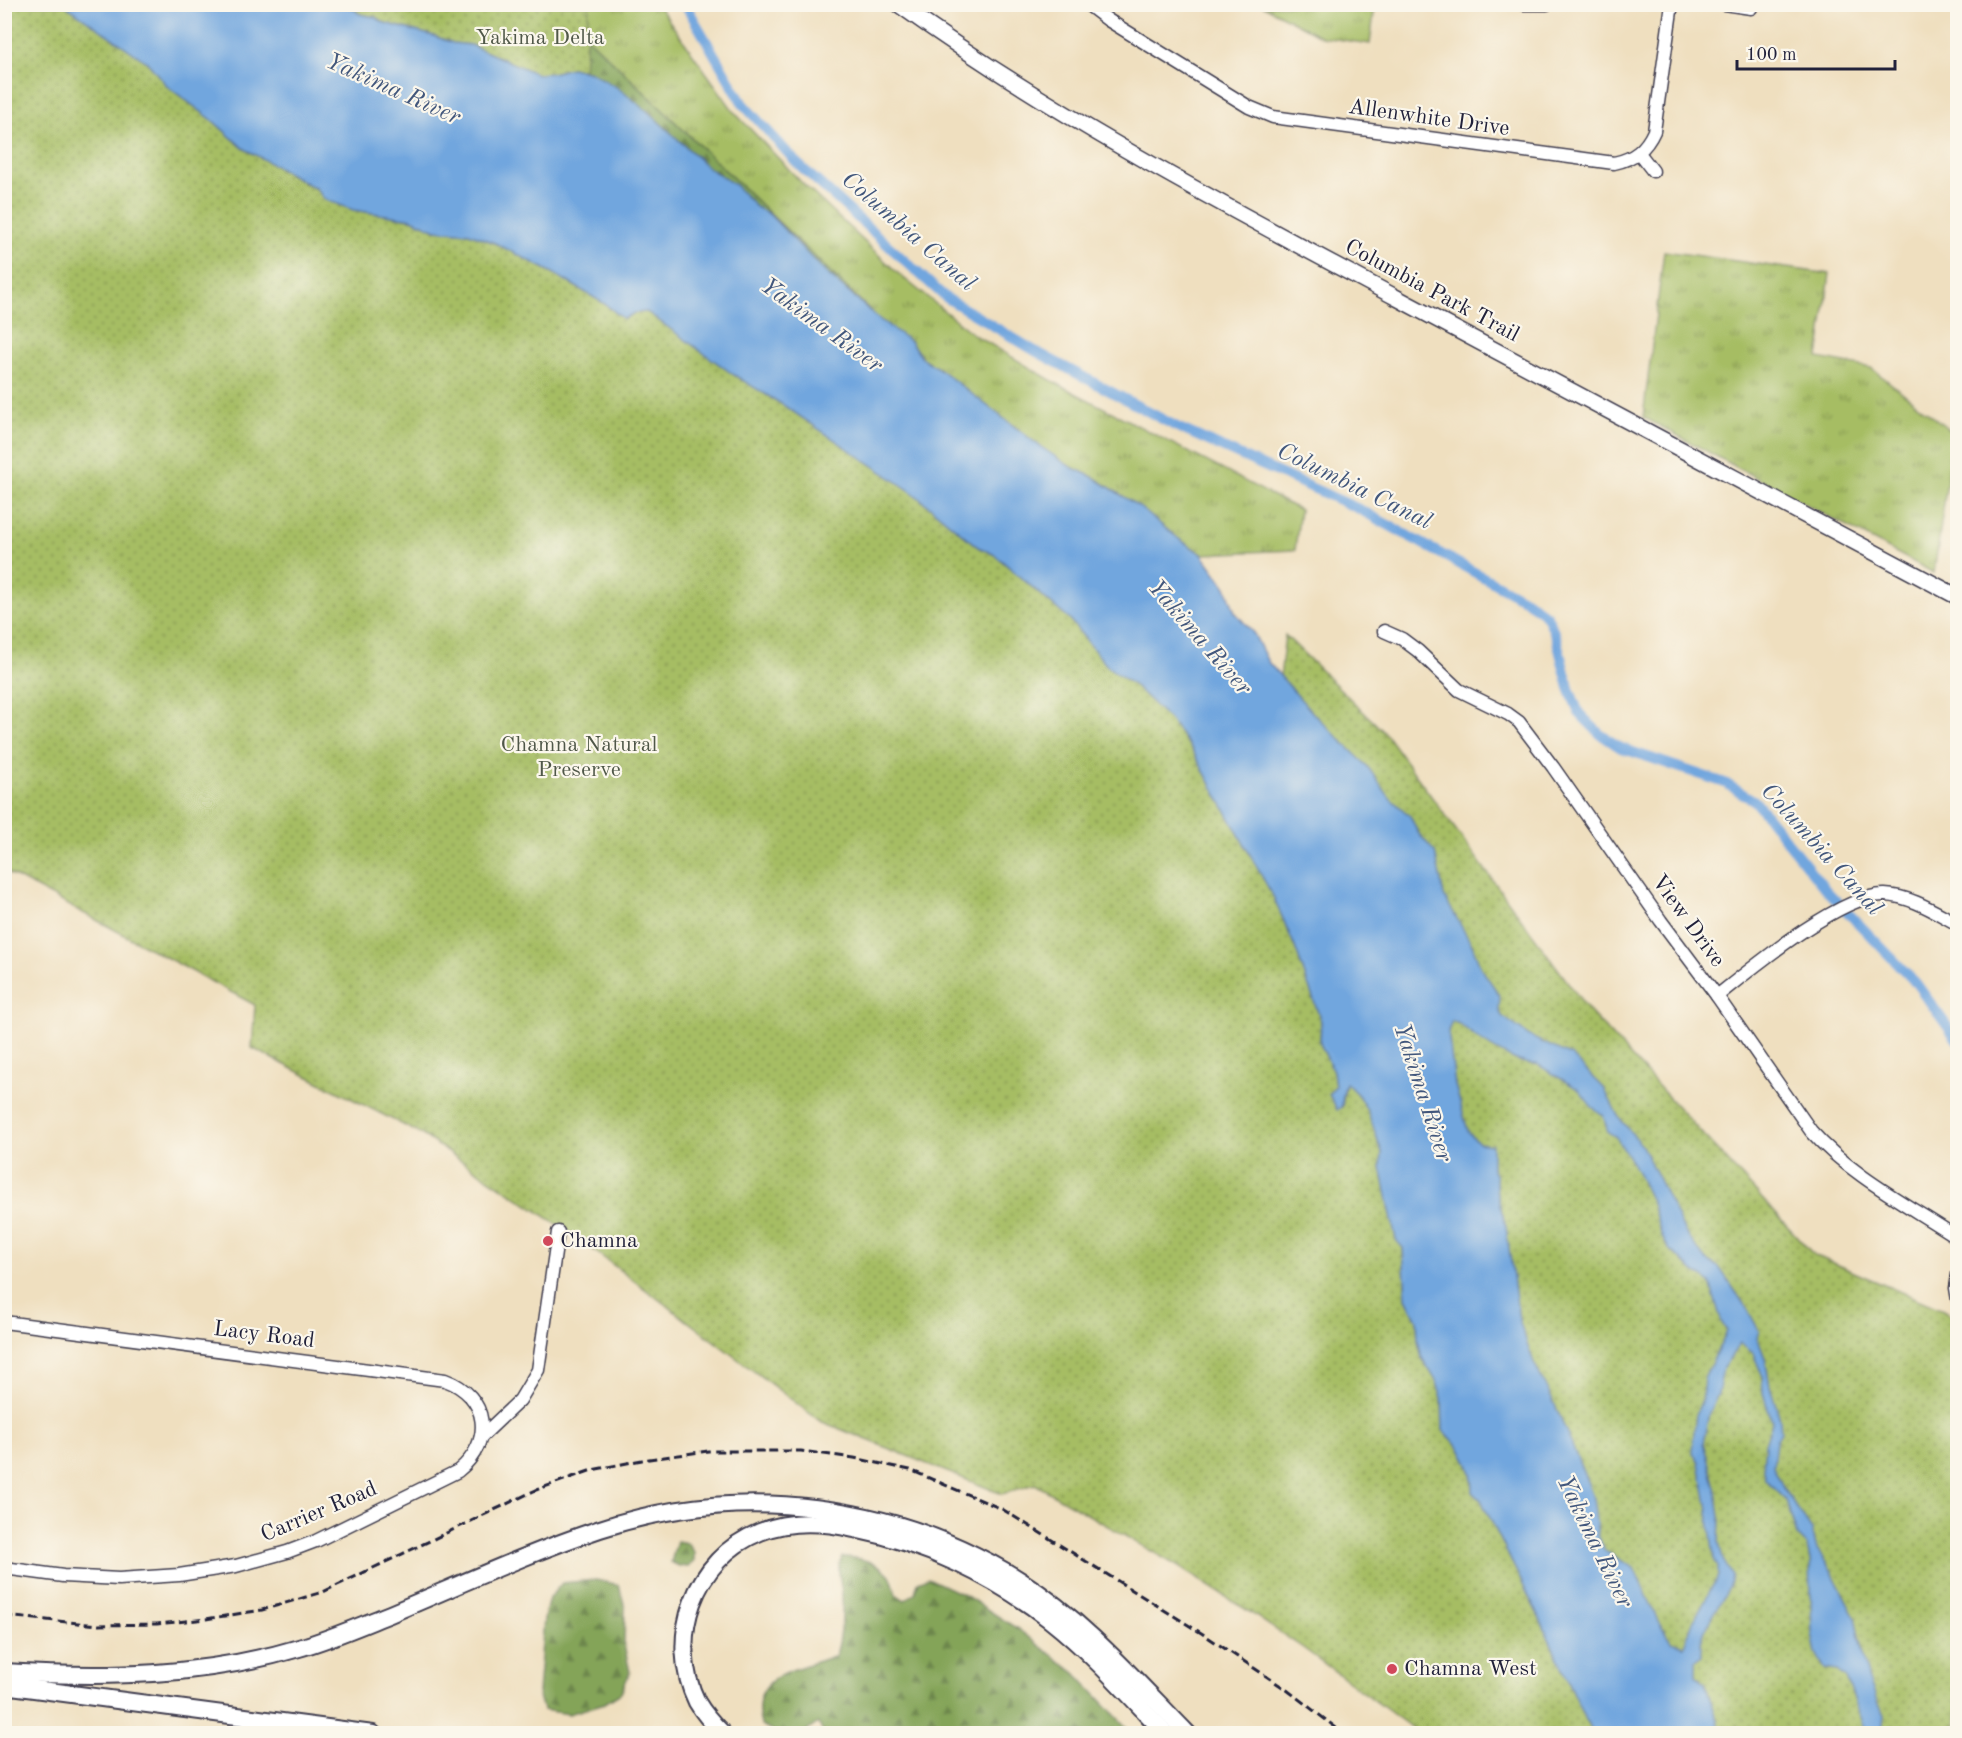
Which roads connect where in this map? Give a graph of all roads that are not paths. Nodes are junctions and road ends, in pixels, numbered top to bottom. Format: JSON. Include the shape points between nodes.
{"nodes":[{"id":1,"x":898,"y":4,"type":"edge"},
{"id":2,"x":1087,"y":4,"type":"edge"},
{"id":3,"x":1523,"y":4,"type":"edge"},
{"id":4,"x":1547,"y":4,"type":"edge"},
{"id":5,"x":1672,"y":4,"type":"edge"},
{"id":6,"x":1724,"y":4,"type":"edge"},
{"id":7,"x":1751,"y":8,"type":"dead end"},
{"id":8,"x":1639,"y":153,"type":"junction"},
{"id":9,"x":1653,"y":171,"type":"dead end"},
{"id":10,"x":1958,"y":597,"type":"edge"},
{"id":11,"x":1384,"y":631,"type":"dead end"},
{"id":12,"x":1958,"y":924,"type":"edge"},
{"id":13,"x":1717,"y":996,"type":"junction"},
{"id":14,"x":558,"y":1232,"type":"dead end"},
{"id":15,"x":1958,"y":1238,"type":"edge"},
{"id":16,"x":1958,"y":1274,"type":"edge"},
{"id":17,"x":1958,"y":1300,"type":"edge"},
{"id":18,"x":4,"y":1322,"type":"edge"},
{"id":19,"x":481,"y":1437,"type":"junction"},
{"id":20,"x":4,"y":1568,"type":"edge"},
{"id":21,"x":4,"y":1672,"type":"edge"},
{"id":22,"x":4,"y":1685,"type":"edge"},
{"id":23,"x":372,"y":1734,"type":"edge"},
{"id":24,"x":723,"y":1734,"type":"edge"},
{"id":25,"x":1166,"y":1734,"type":"edge"},
{"id":26,"x":1188,"y":1734,"type":"edge"}],
"edges":[{"from":1,"to":10,"type":"main road","name":"Columbia Park Trail","via":[[1002,76],[1166,173]]},
{"from":2,"to":8,"type":"street","name":"Allenwhite Drive","via":[[1273,117],[1603,162],[1622,161]]},
{"from":3,"to":4,"type":"street"},
{"from":5,"to":8,"type":"street","via":[[1657,121],[1652,137]]},
{"from":6,"to":7,"type":"street"},
{"from":8,"to":9,"type":"street"},
{"from":11,"to":13,"type":"street","name":"View Drive","via":[[1418,651],[1459,690],[1519,722]]},
{"from":12,"to":13,"type":"street","via":[[1911,900],[1872,897],[1797,934]]},
{"from":13,"to":15,"type":"street","name":"View Drive","via":[[1826,1147]]},
{"from":14,"to":19,"type":"street","name":"Carrier Road","via":[[538,1370],[520,1400]]},
{"from":16,"to":17,"type":"street"},
{"from":18,"to":19,"type":"street","name":"Lacy Road","via":[[445,1380],[461,1387],[475,1400],[481,1415]]},
{"from":19,"to":20,"type":"street","name":"Carrier Road","via":[[472,1456],[458,1471],[336,1532],[255,1561],[198,1573],[137,1578],[83,1577]]},
{"from":21,"to":26,"type":"highway","via":[[107,1677],[168,1673],[257,1659],[340,1634],[556,1545],[638,1518],[710,1505],[785,1504],[854,1514],[914,1530],[997,1567],[1074,1621]]},
{"from":22,"to":23,"type":"highway"},
{"from":24,"to":25,"type":"highway","via":[[698,1703],[686,1668],[685,1628],[696,1589],[724,1553],[743,1540],[762,1531],[807,1524],[830,1524],[921,1548],[1005,1590],[1070,1637]]}]}
